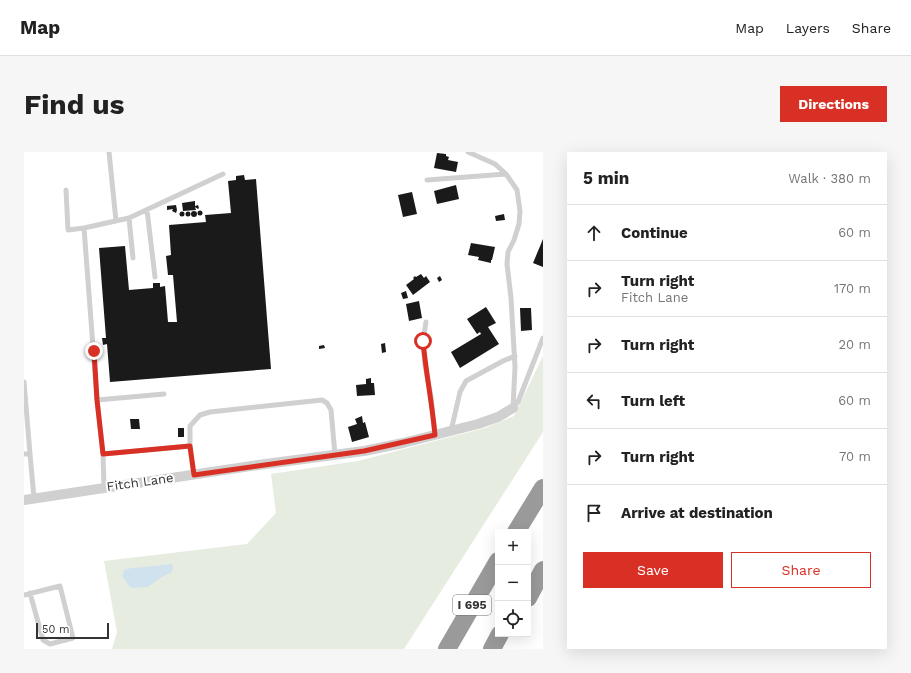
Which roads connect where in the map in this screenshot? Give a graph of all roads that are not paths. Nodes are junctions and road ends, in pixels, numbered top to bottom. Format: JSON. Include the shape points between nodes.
{"nodes":[{"id":1,"x":109,"y":152,"type":"edge"},
{"id":2,"x":468,"y":152,"type":"edge"},
{"id":3,"x":223,"y":174,"type":"dead end"},
{"id":4,"x":506,"y":174,"type":"junction"},
{"id":5,"x":427,"y":180,"type":"dead end"},
{"id":6,"x":66,"y":190,"type":"dead end"},
{"id":7,"x":147,"y":210,"type":"junction"},
{"id":8,"x":129,"y":218,"type":"junction"},
{"id":9,"x":116,"y":221,"type":"junction"},
{"id":10,"x":84,"y":228,"type":"junction"},
{"id":11,"x":132,"y":258,"type":"dead end"},
{"id":12,"x":155,"y":277,"type":"dead end"},
{"id":13,"x":426,"y":322,"type":"dead end"},
{"id":14,"x":543,"y":338,"type":"edge"},
{"id":15,"x":515,"y":356,"type":"junction"},
{"id":16,"x":24,"y":382,"type":"edge"},
{"id":17,"x":164,"y":394,"type":"dead end"},
{"id":18,"x":97,"y":400,"type":"junction"},
{"id":19,"x":513,"y":408,"type":"junction"},
{"id":20,"x":451,"y":431,"type":"junction"},
{"id":21,"x":435,"y":435,"type":"junction"},
{"id":22,"x":190,"y":446,"type":"junction"},
{"id":23,"x":27,"y":454,"type":"edge"},
{"id":24,"x":103,"y":454,"type":"junction"},
{"id":25,"x":335,"y":455,"type":"junction"},
{"id":26,"x":194,"y":475,"type":"junction"},
{"id":27,"x":104,"y":488,"type":"junction"},
{"id":28,"x":543,"y":488,"type":"edge"},
{"id":29,"x":29,"y":499,"type":"edge"},
{"id":30,"x":518,"y":529,"type":"edge"},
{"id":31,"x":543,"y":561,"type":"edge"},
{"id":32,"x":496,"y":565,"type":"edge"},
{"id":33,"x":543,"y":570,"type":"edge"},
{"id":34,"x":531,"y":581,"type":"edge"},
{"id":35,"x":531,"y":592,"type":"edge"},
{"id":36,"x":27,"y":594,"type":"edge"},
{"id":37,"x":498,"y":637,"type":"edge"},
{"id":38,"x":506,"y":637,"type":"edge"},
{"id":39,"x":447,"y":649,"type":"edge"},
{"id":40,"x":492,"y":649,"type":"edge"},
{"id":41,"x":500,"y":649,"type":"edge"}],
"edges":[{"from":1,"to":9,"type":"lane"},
{"from":2,"to":4,"type":"lane","via":[[495,164]]},
{"from":3,"to":7,"type":"lane"},
{"from":4,"to":5,"type":"lane"},
{"from":4,"to":15,"type":"lane","via":[[517,190],[520,211],[519,224],[508,252],[507,264]]},
{"from":6,"to":10,"type":"lane","via":[[68,230]]},
{"from":7,"to":8,"type":"lane"},
{"from":7,"to":12,"type":"lane"},
{"from":8,"to":9,"type":"lane"},
{"from":8,"to":11,"type":"lane"},
{"from":9,"to":10,"type":"lane"},
{"from":10,"to":18,"type":"lane"},
{"from":13,"to":21,"type":"lane","via":[[423,341]]},
{"from":14,"to":19,"type":"lane","via":[[518,402]]},
{"from":15,"to":19,"type":"lane"},
{"from":15,"to":20,"type":"lane","via":[[466,381],[460,392]]},
{"from":16,"to":23,"type":"lane"},
{"from":17,"to":18,"type":"lane"},
{"from":18,"to":24,"type":"lane"},
{"from":19,"to":20,"type":"street","name":"Fitch Lane","via":[[498,417]]},
{"from":20,"to":21,"type":"street","name":"Fitch Lane"},
{"from":21,"to":25,"type":"street","name":"Fitch Lane"},
{"from":22,"to":24,"type":"lane"},
{"from":22,"to":25,"type":"lane","via":[[190,426],[200,415],[215,411],[322,400],[331,410]]},
{"from":22,"to":26,"type":"lane"},
{"from":23,"to":29,"type":"lane"},
{"from":24,"to":27,"type":"lane"},
{"from":25,"to":26,"type":"street","name":"Fitch Lane"},
{"from":26,"to":27,"type":"street","name":"Fitch Lane"},
{"from":27,"to":29,"type":"street","name":"Fitch Lane"},
{"from":28,"to":30,"type":"highway"},
{"from":31,"to":34,"type":"highway"},
{"from":32,"to":39,"type":"highway","number":"I 695"},
{"from":33,"to":35,"type":"highway"},
{"from":36,"to":36,"type":"lane","via":[[60,586],[73,638],[50,644],[42,640]]},
{"from":37,"to":40,"type":"highway"},
{"from":38,"to":41,"type":"highway"}]}
